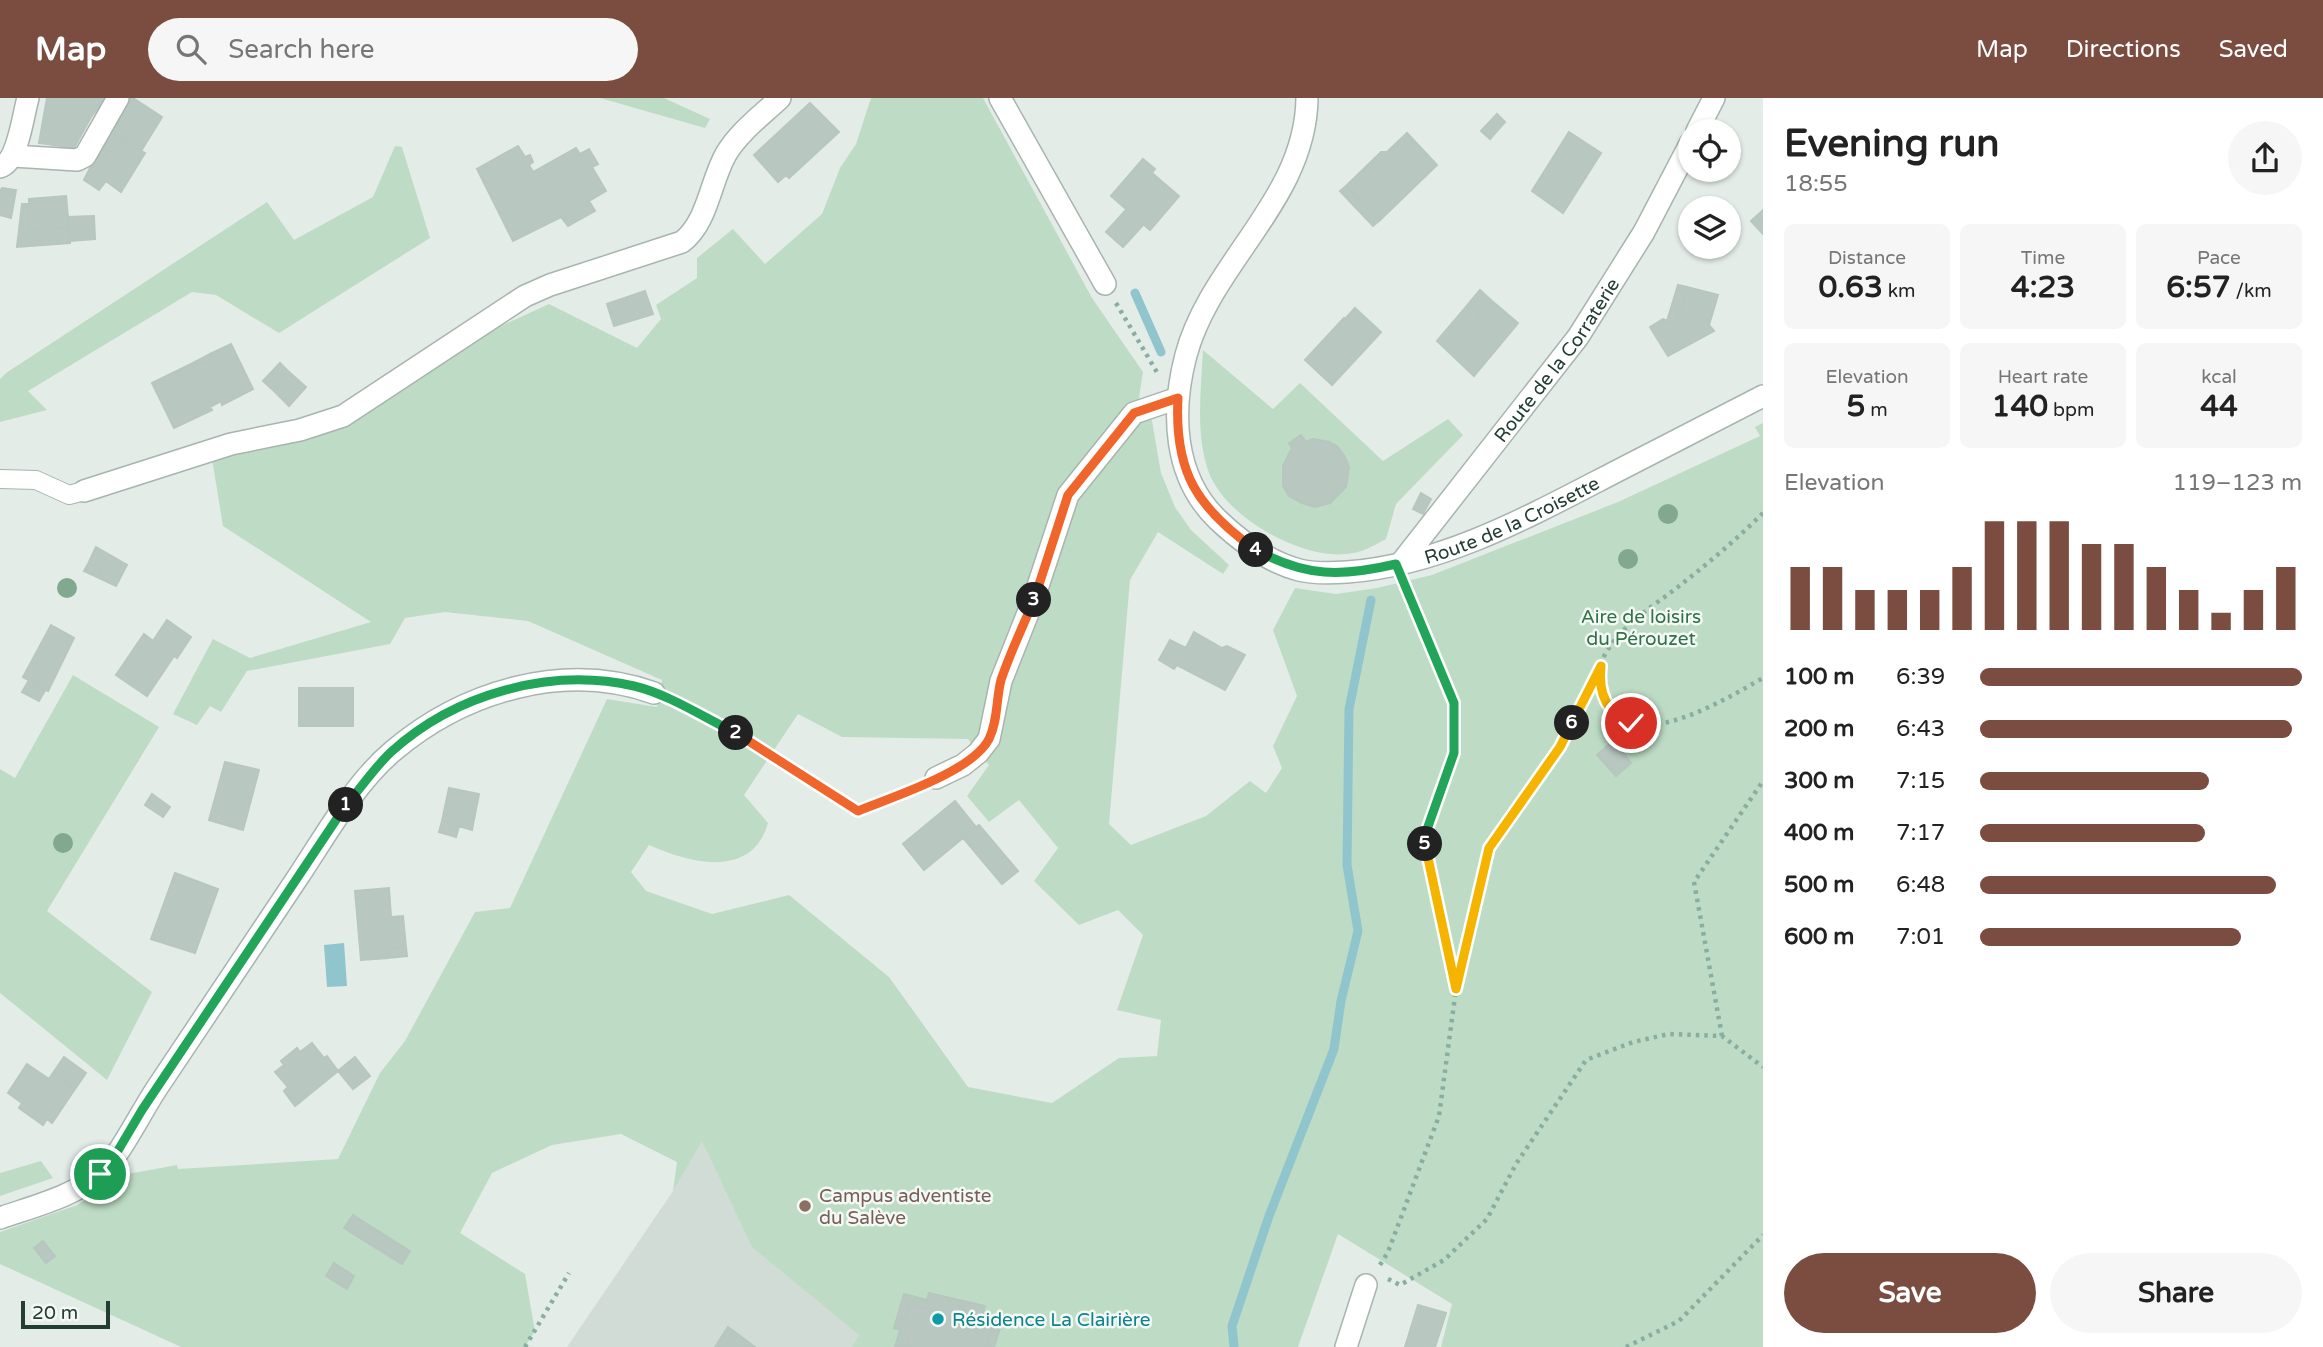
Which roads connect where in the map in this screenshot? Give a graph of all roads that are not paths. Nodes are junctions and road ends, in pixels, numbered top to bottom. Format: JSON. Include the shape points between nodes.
{"nodes":[{"id":1,"x":28,"y":98,"type":"edge"},
{"id":2,"x":118,"y":98,"type":"edge"},
{"id":3,"x":780,"y":98,"type":"edge"},
{"id":4,"x":1000,"y":98,"type":"edge"},
{"id":5,"x":1307,"y":98,"type":"edge"},
{"id":6,"x":1714,"y":98,"type":"edge"},
{"id":7,"x":1703,"y":119,"type":"edge"},
{"id":8,"x":7,"y":162,"type":"edge"},
{"id":9,"x":1678,"y":167,"type":"edge"},
{"id":10,"x":1105,"y":284,"type":"road end"},
{"id":11,"x":1763,"y":396,"type":"edge"},
{"id":12,"x":1178,"y":398,"type":"junction"},
{"id":13,"x":0,"y":479,"type":"edge"},
{"id":14,"x":84,"y":491,"type":"joint"},
{"id":15,"x":1399,"y":563,"type":"junction"},
{"id":16,"x":654,"y":693,"type":"road end"},
{"id":17,"x":936,"y":778,"type":"road end"},
{"id":18,"x":0,"y":1218,"type":"edge"},
{"id":19,"x":1370,"y":1279,"type":"road end"},
{"id":20,"x":1346,"y":1347,"type":"edge"}],
"edges":[{"from":1,"to":8,"type":"street"},
{"from":2,"to":8,"type":"street","via":[[85,156]]},
{"from":3,"to":14,"type":"street","via":[[730,148],[696,228],[682,242],[525,296],[343,416],[231,444]]},
{"from":4,"to":10,"type":"street"},
{"from":5,"to":12,"type":"street","name":"Route de la Croisette","via":[[1304,134],[1293,166],[1201,316],[1186,355]]},
{"from":6,"to":7,"type":"street"},
{"from":9,"to":15,"type":"street","name":"Route de la Corraterie","via":[[1644,232],[1583,329]]},
{"from":11,"to":15,"type":"street","name":"Route de la Croisette","via":[[1473,541]]},
{"from":12,"to":15,"type":"street","name":"Route de la Croisette","via":[[1183,466],[1202,501],[1247,543],[1299,570],[1348,572]]},
{"from":12,"to":17,"type":"street","via":[[1134,413],[1068,495],[1001,681],[989,739],[963,765]]},
{"from":13,"to":14,"type":"lane","via":[[36,480],[69,495]]},
{"from":16,"to":18,"type":"street","via":[[613,682],[533,683],[461,708],[390,753],[344,808],[110,1164],[70,1193]]},
{"from":19,"to":20,"type":"street"}]}
